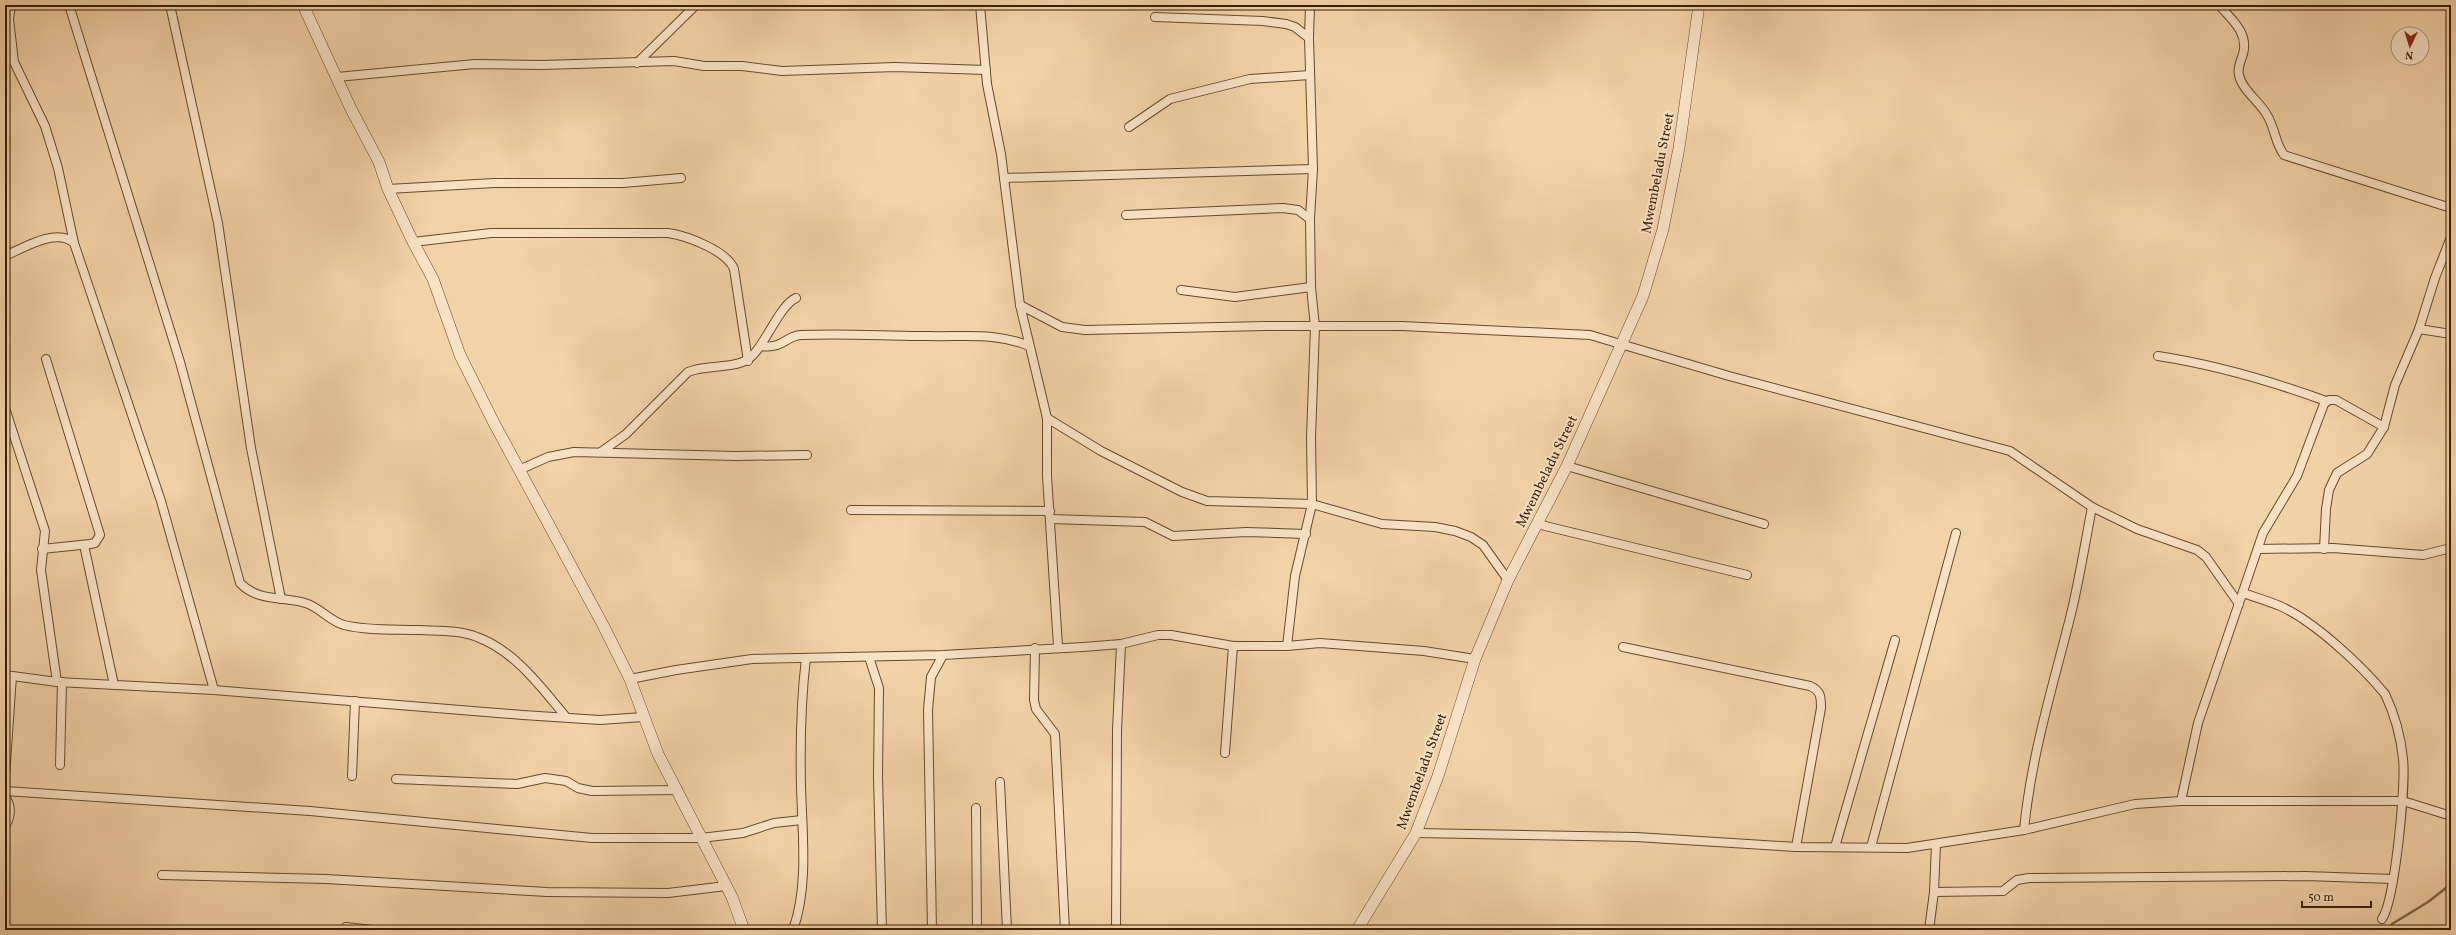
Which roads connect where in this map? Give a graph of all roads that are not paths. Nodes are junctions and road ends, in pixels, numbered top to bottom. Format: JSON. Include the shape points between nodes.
{"nodes":[{"id":1,"x":12,"y":5,"type":"edge"},
{"id":2,"x":69,"y":5,"type":"edge"},
{"id":3,"x":170,"y":5,"type":"edge"},
{"id":4,"x":303,"y":5,"type":"edge"},
{"id":5,"x":696,"y":5,"type":"edge"},
{"id":6,"x":980,"y":5,"type":"edge"},
{"id":7,"x":1310,"y":5,"type":"edge"},
{"id":8,"x":1699,"y":5,"type":"edge"},
{"id":9,"x":2219,"y":5,"type":"edge"},
{"id":10,"x":1155,"y":17,"type":"dead end"},
{"id":11,"x":1309,"y":38,"type":"junction"},
{"id":12,"x":637,"y":63,"type":"junction"},
{"id":13,"x":986,"y":70,"type":"junction"},
{"id":14,"x":1310,"y":76,"type":"junction"},
{"id":15,"x":337,"y":77,"type":"junction"},
{"id":16,"x":1130,"y":127,"type":"dead end"},
{"id":17,"x":1313,"y":169,"type":"junction"},
{"id":18,"x":681,"y":178,"type":"dead end"},
{"id":19,"x":1004,"y":178,"type":"junction"},
{"id":20,"x":388,"y":189,"type":"junction"},
{"id":21,"x":2451,"y":208,"type":"edge"},
{"id":22,"x":1126,"y":215,"type":"dead end"},
{"id":23,"x":1310,"y":219,"type":"junction"},
{"id":24,"x":2451,"y":237,"type":"edge"},
{"id":25,"x":413,"y":242,"type":"junction"},
{"id":26,"x":74,"y":243,"type":"junction"},
{"id":27,"x":5,"y":256,"type":"edge"},
{"id":28,"x":1311,"y":287,"type":"junction"},
{"id":29,"x":1181,"y":290,"type":"dead end"},
{"id":30,"x":796,"y":298,"type":"dead end"},
{"id":31,"x":1020,"y":304,"type":"junction"},
{"id":32,"x":1315,"y":327,"type":"junction"},
{"id":33,"x":2419,"y":329,"type":"junction"},
{"id":34,"x":2451,"y":334,"type":"edge"},
{"id":35,"x":1622,"y":344,"type":"junction"},
{"id":36,"x":761,"y":346,"type":"junction"},
{"id":37,"x":1029,"y":346,"type":"junction"},
{"id":38,"x":2158,"y":356,"type":"dead end"},
{"id":39,"x":46,"y":359,"type":"dead end"},
{"id":40,"x":748,"y":361,"type":"junction"},
{"id":41,"x":2326,"y":401,"type":"junction"},
{"id":42,"x":5,"y":408,"type":"edge"},
{"id":43,"x":1047,"y":418,"type":"junction"},
{"id":44,"x":2384,"y":427,"type":"junction"},
{"id":45,"x":602,"y":452,"type":"junction"},
{"id":46,"x":807,"y":455,"type":"dead end"},
{"id":47,"x":1567,"y":466,"type":"junction"},
{"id":48,"x":519,"y":470,"type":"junction"},
{"id":49,"x":1312,"y":504,"type":"junction"},
{"id":50,"x":2092,"y":507,"type":"junction"},
{"id":51,"x":851,"y":510,"type":"dead end"},
{"id":52,"x":1050,"y":515,"type":"junction"},
{"id":53,"x":1537,"y":524,"type":"junction"},
{"id":54,"x":1764,"y":524,"type":"dead end"},
{"id":55,"x":1306,"y":534,"type":"junction"},
{"id":56,"x":1956,"y":534,"type":"dead end"},
{"id":57,"x":84,"y":545,"type":"junction"},
{"id":58,"x":2324,"y":548,"type":"junction"},
{"id":59,"x":2451,"y":548,"type":"edge"},
{"id":60,"x":42,"y":549,"type":"junction"},
{"id":61,"x":2258,"y":549,"type":"junction"},
{"id":62,"x":1747,"y":575,"type":"dead end"},
{"id":63,"x":1508,"y":580,"type":"junction"},
{"id":64,"x":2242,"y":593,"type":"junction"},
{"id":65,"x":281,"y":599,"type":"junction"},
{"id":66,"x":2239,"y":604,"type":"junction"},
{"id":67,"x":1895,"y":640,"type":"dead end"},
{"id":68,"x":1121,"y":644,"type":"junction"},
{"id":69,"x":1058,"y":646,"type":"junction"},
{"id":70,"x":1233,"y":646,"type":"junction"},
{"id":71,"x":1287,"y":646,"type":"junction"},
{"id":72,"x":1623,"y":647,"type":"dead end"},
{"id":73,"x":1035,"y":648,"type":"junction"},
{"id":74,"x":943,"y":655,"type":"junction"},
{"id":75,"x":869,"y":657,"type":"junction"},
{"id":76,"x":806,"y":658,"type":"junction"},
{"id":77,"x":1475,"y":660,"type":"junction"},
{"id":78,"x":8,"y":676,"type":"edge"},
{"id":79,"x":630,"y":679,"type":"junction"},
{"id":80,"x":59,"y":682,"type":"junction"},
{"id":81,"x":114,"y":685,"type":"junction"},
{"id":82,"x":214,"y":690,"type":"junction"},
{"id":83,"x":355,"y":702,"type":"junction"},
{"id":84,"x":643,"y":716,"type":"junction"},
{"id":85,"x":566,"y":717,"type":"junction"},
{"id":86,"x":1225,"y":753,"type":"dead end"},
{"id":87,"x":60,"y":765,"type":"dead end"},
{"id":88,"x":352,"y":776,"type":"dead end"},
{"id":89,"x":5,"y":777,"type":"edge"},
{"id":90,"x":396,"y":779,"type":"dead end"},
{"id":91,"x":1000,"y":782,"type":"dead end"},
{"id":92,"x":678,"y":790,"type":"junction"},
{"id":93,"x":5,"y":792,"type":"edge"},
{"id":94,"x":5,"y":797,"type":"edge"},
{"id":95,"x":2181,"y":801,"type":"junction"},
{"id":96,"x":2403,"y":801,"type":"junction"},
{"id":97,"x":976,"y":808,"type":"dead end"},
{"id":98,"x":2451,"y":816,"type":"edge"},
{"id":99,"x":802,"y":820,"type":"junction"},
{"id":100,"x":5,"y":827,"type":"edge"},
{"id":101,"x":2024,"y":830,"type":"junction"},
{"id":102,"x":1416,"y":833,"type":"junction"},
{"id":103,"x":701,"y":838,"type":"junction"},
{"id":104,"x":1936,"y":844,"type":"junction"},
{"id":105,"x":1796,"y":847,"type":"junction"},
{"id":106,"x":1834,"y":847,"type":"junction"},
{"id":107,"x":1871,"y":848,"type":"junction"},
{"id":108,"x":162,"y":875,"type":"dead end"},
{"id":109,"x":2393,"y":878,"type":"junction"},
{"id":110,"x":726,"y":886,"type":"junction"},
{"id":111,"x":1934,"y":892,"type":"junction"},
{"id":112,"x":2382,"y":919,"type":"dead end"},
{"id":113,"x":346,"y":927,"type":"dead end"},
{"id":114,"x":372,"y":930,"type":"edge"},
{"id":115,"x":744,"y":930,"type":"edge"},
{"id":116,"x":793,"y":930,"type":"edge"},
{"id":117,"x":882,"y":930,"type":"edge"},
{"id":118,"x":932,"y":930,"type":"edge"},
{"id":119,"x":977,"y":930,"type":"edge"},
{"id":120,"x":1008,"y":930,"type":"edge"},
{"id":121,"x":1065,"y":930,"type":"edge"},
{"id":122,"x":1116,"y":930,"type":"edge"},
{"id":123,"x":1357,"y":930,"type":"edge"},
{"id":124,"x":1929,"y":930,"type":"edge"}],
"edges":[{"from":1,"to":26,"type":"street","via":[[9,19],[14,62],[46,126]]},
{"from":2,"to":65,"type":"street","via":[[180,362],[236,573],[240,584],[248,592]]},
{"from":3,"to":65,"type":"street","via":[[218,223],[251,448]]},
{"from":4,"to":15,"type":"street"},
{"from":5,"to":12,"type":"street"},
{"from":6,"to":13,"type":"street"},
{"from":7,"to":11,"type":"street"},
{"from":8,"to":35,"type":"street","name":"Mwembeladu Street","via":[[1679,148],[1663,229],[1643,296]]},
{"from":9,"to":21,"type":"street","via":[[2243,35],[2245,47],[2238,69],[2240,79],[2269,117],[2279,148],[2284,154]]},
{"from":10,"to":11,"type":"street","via":[[1270,22],[1296,27]]},
{"from":11,"to":14,"type":"street"},
{"from":12,"to":13,"type":"street","via":[[674,61],[704,66],[742,66],[782,71],[895,67]]},
{"from":12,"to":15,"type":"street","via":[[475,64]]},
{"from":13,"to":19,"type":"street"},
{"from":14,"to":16,"type":"street","via":[[1250,79],[1170,99]]},
{"from":14,"to":17,"type":"street"},
{"from":15,"to":20,"type":"street","via":[[379,162]]},
{"from":17,"to":19,"type":"street"},
{"from":17,"to":23,"type":"street"},
{"from":18,"to":20,"type":"street","via":[[623,183],[494,183]]},
{"from":19,"to":31,"type":"street"},
{"from":20,"to":25,"type":"street"},
{"from":22,"to":23,"type":"street","via":[[1282,208],[1298,210]]},
{"from":23,"to":28,"type":"street"},
{"from":24,"to":33,"type":"street"},
{"from":25,"to":40,"type":"street","via":[[491,233],[668,233],[683,237],[724,255],[730,261],[734,270]]},
{"from":25,"to":48,"type":"street","via":[[443,301],[460,356]]},
{"from":26,"to":27,"type":"street","via":[[69,238],[60,236]]},
{"from":26,"to":82,"type":"street","via":[[160,501]]},
{"from":28,"to":29,"type":"street","via":[[1235,297]]},
{"from":28,"to":32,"type":"street"},
{"from":30,"to":36,"type":"street","via":[[788,304]]},
{"from":31,"to":32,"type":"street","via":[[1062,327],[1085,330]]},
{"from":31,"to":37,"type":"street"},
{"from":32,"to":35,"type":"street","via":[[1402,326],[1513,330],[1590,335]]},
{"from":32,"to":49,"type":"street","via":[[1311,437]]},
{"from":33,"to":34,"type":"street"},
{"from":33,"to":44,"type":"street","via":[[2395,385]]},
{"from":35,"to":47,"type":"street","name":"Mwembeladu Street"},
{"from":35,"to":50,"type":"street","via":[[1729,376],[1997,446],[2020,457]]},
{"from":36,"to":37,"type":"street","via":[[779,346],[799,335],[991,335]]},
{"from":36,"to":40,"type":"street"},
{"from":37,"to":43,"type":"street"},
{"from":38,"to":41,"type":"street","via":[[2206,364],[2269,381]]},
{"from":39,"to":57,"type":"street","via":[[100,535],[95,543]]},
{"from":40,"to":45,"type":"street","via":[[688,372],[626,434]]},
{"from":41,"to":44,"type":"street","via":[[2336,400]]},
{"from":41,"to":61,"type":"street","via":[[2296,476],[2268,522]]},
{"from":42,"to":60,"type":"street","via":[[42,517],[45,536]]},
{"from":43,"to":49,"type":"street","via":[[1101,451],[1182,492],[1207,501]]},
{"from":43,"to":52,"type":"street"},
{"from":44,"to":58,"type":"street","via":[[2367,454],[2337,473],[2329,490]]},
{"from":45,"to":46,"type":"street"},
{"from":45,"to":48,"type":"street","via":[[574,452],[548,457]]},
{"from":47,"to":53,"type":"street","name":"Mwembeladu Street"},
{"from":47,"to":54,"type":"street"},
{"from":48,"to":79,"type":"street"},
{"from":49,"to":55,"type":"street"},
{"from":49,"to":63,"type":"street","via":[[1382,524],[1435,527],[1471,537],[1483,546]]},
{"from":50,"to":66,"type":"street","via":[[2137,529],[2206,556]]},
{"from":50,"to":101,"type":"street","via":[[2070,617],[2038,737]]},
{"from":51,"to":52,"type":"street"},
{"from":52,"to":55,"type":"street","via":[[1145,522],[1165,534],[1177,537],[1246,532]]},
{"from":52,"to":69,"type":"street"},
{"from":53,"to":62,"type":"street"},
{"from":53,"to":63,"type":"street","name":"Mwembeladu Street"},
{"from":55,"to":71,"type":"street","via":[[1295,576]]},
{"from":56,"to":107,"type":"street"},
{"from":57,"to":60,"type":"street"},
{"from":57,"to":81,"type":"street"},
{"from":58,"to":59,"type":"street","via":[[2423,555]]},
{"from":58,"to":61,"type":"street"},
{"from":60,"to":80,"type":"street","via":[[41,570]]},
{"from":61,"to":64,"type":"street"},
{"from":63,"to":77,"type":"street","name":"Mwembeladu Street"},
{"from":64,"to":66,"type":"street"},
{"from":64,"to":96,"type":"street","via":[[2281,606],[2304,620],[2322,633],[2385,694],[2391,707],[2403,758]]},
{"from":65,"to":85,"type":"street","via":[[318,607],[331,618],[350,626],[476,636],[495,646],[523,668]]},
{"from":66,"to":95,"type":"street","via":[[2198,723]]},
{"from":67,"to":106,"type":"street"},
{"from":68,"to":69,"type":"street"},
{"from":68,"to":70,"type":"street","via":[[1145,637],[1170,635]]},
{"from":68,"to":122,"type":"street","via":[[1117,731]]},
{"from":69,"to":73,"type":"street"},
{"from":70,"to":71,"type":"street"},
{"from":70,"to":86,"type":"street"},
{"from":71,"to":77,"type":"street","via":[[1320,643],[1424,651]]},
{"from":72,"to":105,"type":"street","via":[[1810,686],[1818,690],[1821,708]]},
{"from":73,"to":74,"type":"street"},
{"from":73,"to":121,"type":"street","via":[[1036,710],[1055,734]]},
{"from":74,"to":75,"type":"street"},
{"from":74,"to":118,"type":"street","via":[[931,677],[928,710]]},
{"from":75,"to":76,"type":"street"},
{"from":75,"to":117,"type":"street","via":[[879,688],[878,777]]},
{"from":76,"to":79,"type":"street","via":[[720,662]]},
{"from":76,"to":99,"type":"street","via":[[800,708]]},
{"from":77,"to":102,"type":"street","name":"Mwembeladu Street","via":[[1438,776]]},
{"from":78,"to":80,"type":"street"},
{"from":78,"to":89,"type":"street"},
{"from":79,"to":84,"type":"street"},
{"from":80,"to":81,"type":"street"},
{"from":80,"to":87,"type":"street"},
{"from":81,"to":82,"type":"street"},
{"from":82,"to":83,"type":"street"},
{"from":83,"to":85,"type":"street"},
{"from":83,"to":88,"type":"street"},
{"from":84,"to":85,"type":"street","via":[[600,720]]},
{"from":84,"to":92,"type":"street","via":[[658,754]]},
{"from":90,"to":92,"type":"street","via":[[517,784],[545,778],[566,781],[578,788],[592,791]]},
{"from":91,"to":120,"type":"street"},
{"from":92,"to":103,"type":"street"},
{"from":93,"to":103,"type":"street","via":[[310,811],[592,838]]},
{"from":94,"to":100,"type":"street","via":[[9,802],[10,814]]},
{"from":95,"to":96,"type":"street"},
{"from":95,"to":101,"type":"street","via":[[2135,804]]},
{"from":96,"to":98,"type":"street"},
{"from":96,"to":109,"type":"street"},
{"from":97,"to":119,"type":"street"},
{"from":99,"to":103,"type":"street","via":[[774,823],[743,833]]},
{"from":99,"to":116,"type":"street","via":[[801,893]]},
{"from":101,"to":104,"type":"street"},
{"from":102,"to":105,"type":"street","via":[[1636,837]]},
{"from":102,"to":123,"type":"street","name":"Mwembeladu Street"},
{"from":103,"to":110,"type":"street"},
{"from":104,"to":107,"type":"street","via":[[1907,848]]},
{"from":104,"to":111,"type":"street"},
{"from":105,"to":106,"type":"street"},
{"from":106,"to":107,"type":"street"},
{"from":108,"to":110,"type":"street","via":[[326,879],[547,892],[668,893]]},
{"from":109,"to":111,"type":"street","via":[[2030,878],[2017,880],[2003,891]]},
{"from":109,"to":112,"type":"street"},
{"from":110,"to":115,"type":"street"},
{"from":111,"to":124,"type":"street"},
{"from":113,"to":114,"type":"street"}]}
